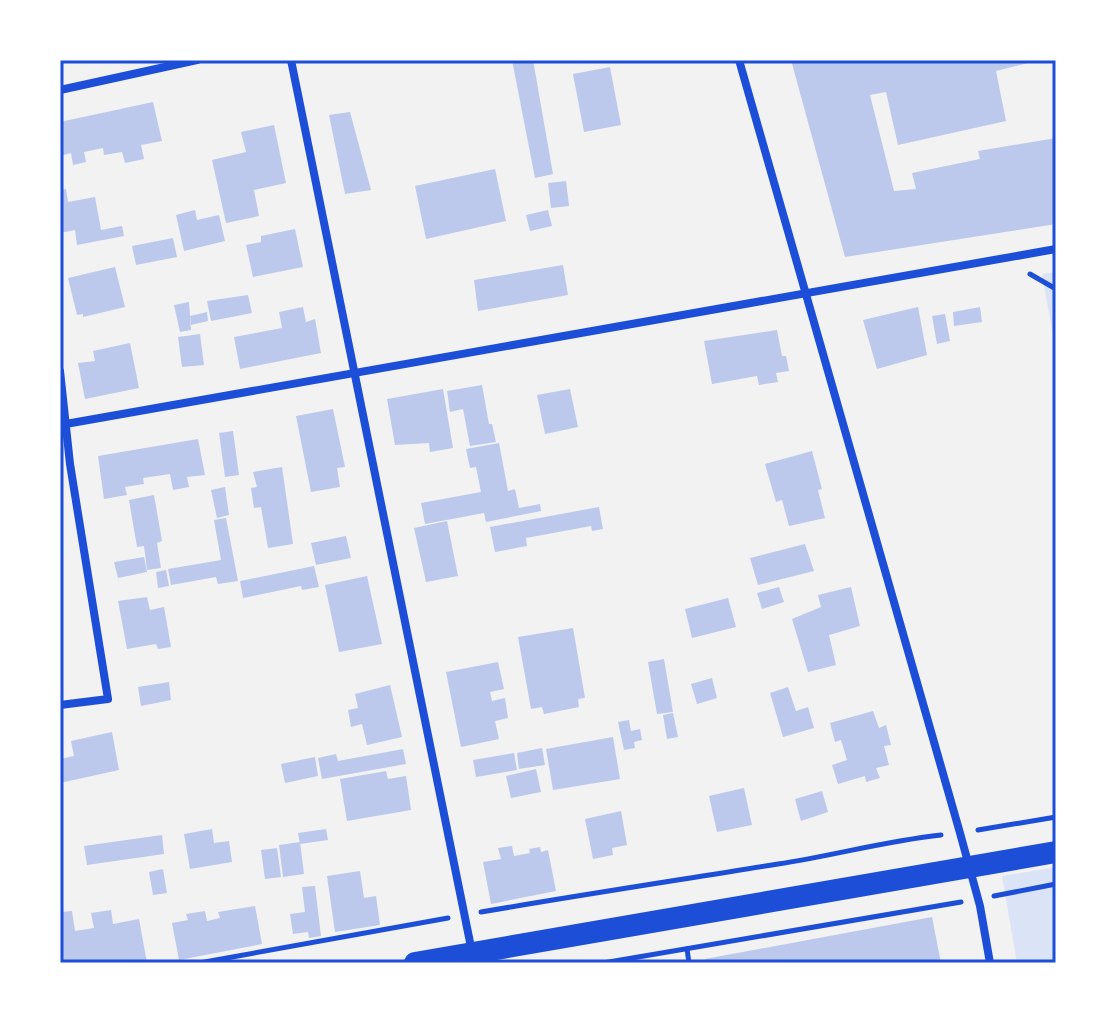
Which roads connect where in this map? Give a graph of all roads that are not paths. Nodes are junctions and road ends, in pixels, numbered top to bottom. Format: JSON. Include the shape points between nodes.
{"nodes":[{"id":1,"x":197,"y":60,"type":"edge"},
{"id":2,"x":291,"y":60,"type":"edge"},
{"id":3,"x":739,"y":60,"type":"edge"},
{"id":4,"x":60,"y":90,"type":"edge"},
{"id":5,"x":1056,"y":249,"type":"edge"},
{"id":6,"x":806,"y":292,"type":"junction"},
{"id":7,"x":60,"y":371,"type":"edge"},
{"id":8,"x":355,"y":372,"type":"junction"},
{"id":9,"x":63,"y":425,"type":"edge"},
{"id":10,"x":60,"y":705,"type":"edge"},
{"id":11,"x":1056,"y":852,"type":"edge"},
{"id":12,"x":969,"y":867,"type":"junction"},
{"id":13,"x":473,"y":953,"type":"junction"},
{"id":14,"x":415,"y":963,"type":"edge"},
{"id":15,"x":990,"y":963,"type":"edge"}],
"edges":[{"from":1,"to":4,"type":"street"},
{"from":2,"to":8,"type":"street"},
{"from":3,"to":6,"type":"street"},
{"from":5,"to":6,"type":"street"},
{"from":6,"to":8,"type":"street"},
{"from":6,"to":12,"type":"street"},
{"from":7,"to":9,"type":"street"},
{"from":8,"to":9,"type":"street"},
{"from":8,"to":13,"type":"street"},
{"from":9,"to":10,"type":"street","via":[[108,699]]},
{"from":11,"to":12,"type":"highway"},
{"from":12,"to":13,"type":"highway"},
{"from":12,"to":15,"type":"street"},
{"from":13,"to":14,"type":"highway"}]}
